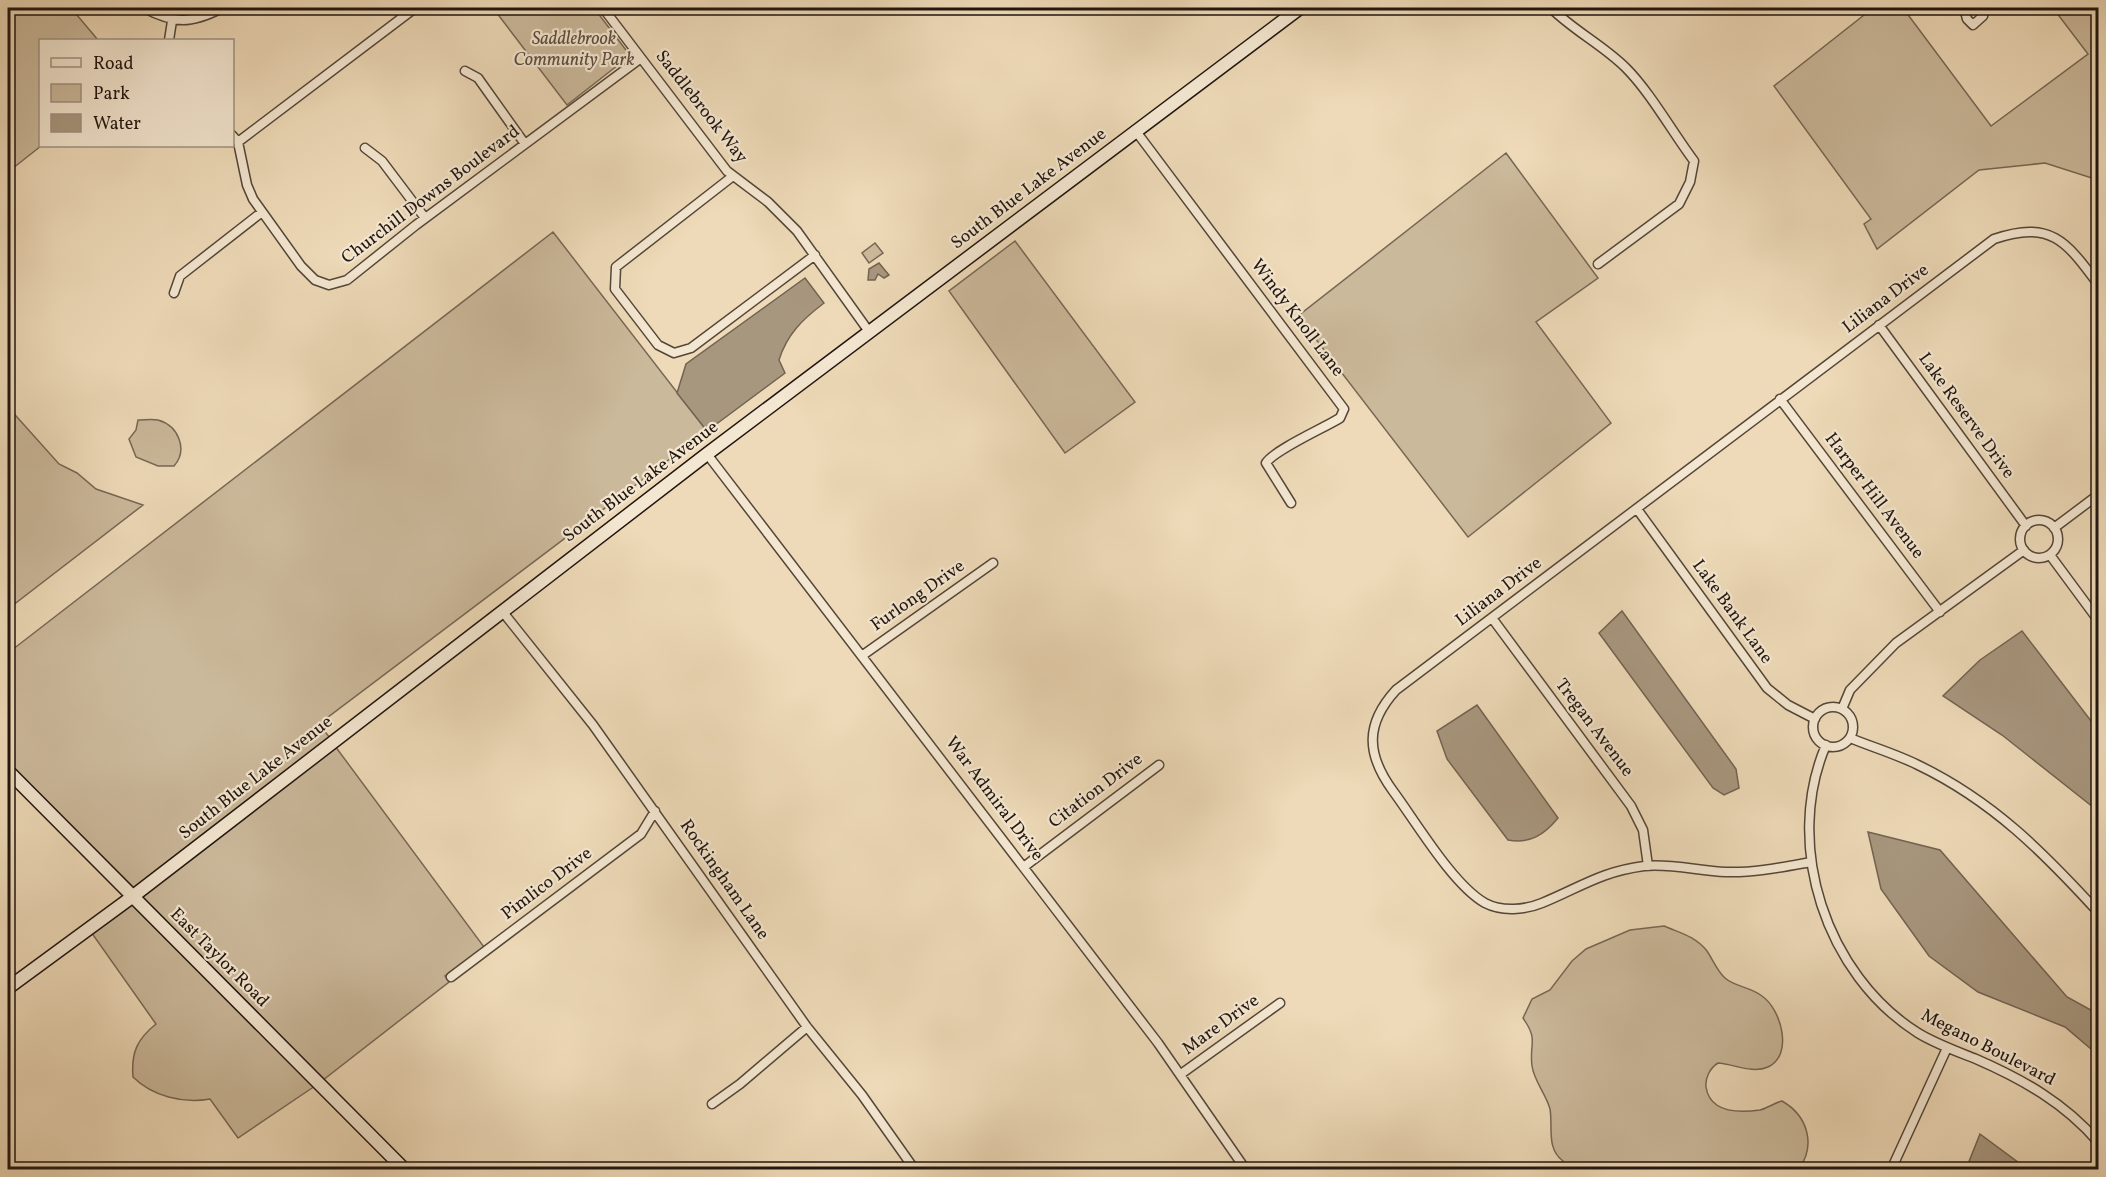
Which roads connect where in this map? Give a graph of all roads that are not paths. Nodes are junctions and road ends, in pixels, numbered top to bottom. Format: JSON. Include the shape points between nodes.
{"nodes":[{"id":1,"x":144,"y":8,"type":"edge"},
{"id":2,"x":222,"y":8,"type":"edge"},
{"id":3,"x":415,"y":8,"type":"edge"},
{"id":4,"x":603,"y":8,"type":"edge"},
{"id":5,"x":1300,"y":8,"type":"edge"},
{"id":6,"x":1551,"y":8,"type":"edge"},
{"id":7,"x":1964,"y":8,"type":"edge"},
{"id":8,"x":1980,"y":8,"type":"edge"},
{"id":9,"x":172,"y":21,"type":"junction"},
{"id":10,"x":169,"y":39,"type":"edge"},
{"id":11,"x":641,"y":58,"type":"junction"},
{"id":12,"x":465,"y":71,"type":"dead end"},
{"id":13,"x":1136,"y":130,"type":"junction"},
{"id":14,"x":235,"y":138,"type":"edge"},
{"id":15,"x":525,"y":144,"type":"junction"},
{"id":16,"x":365,"y":148,"type":"dead end"},
{"id":17,"x":733,"y":176,"type":"junction"},
{"id":18,"x":262,"y":213,"type":"junction"},
{"id":19,"x":425,"y":218,"type":"junction"},
{"id":20,"x":815,"y":255,"type":"junction"},
{"id":21,"x":1598,"y":264,"type":"dead end"},
{"id":22,"x":2098,"y":284,"type":"edge"},
{"id":23,"x":174,"y":293,"type":"dead end"},
{"id":24,"x":1879,"y":325,"type":"junction"},
{"id":25,"x":870,"y":333,"type":"junction"},
{"id":26,"x":1780,"y":399,"type":"junction"},
{"id":27,"x":707,"y":454,"type":"junction"},
{"id":28,"x":2098,"y":495,"type":"edge"},
{"id":29,"x":1291,"y":503,"type":"dead end"},
{"id":30,"x":1637,"y":509,"type":"junction"},
{"id":31,"x":2025,"y":526,"type":"junction"},
{"id":32,"x":2054,"y":528,"type":"junction"},
{"id":33,"x":2024,"y":550,"type":"junction"},
{"id":34,"x":2050,"y":555,"type":"junction"},
{"id":35,"x":993,"y":563,"type":"dead end"},
{"id":36,"x":502,"y":611,"type":"junction"},
{"id":37,"x":1940,"y":612,"type":"junction"},
{"id":38,"x":1492,"y":618,"type":"junction"},
{"id":39,"x":2098,"y":620,"type":"edge"},
{"id":40,"x":863,"y":655,"type":"junction"},
{"id":41,"x":1842,"y":709,"type":"junction"},
{"id":42,"x":1815,"y":719,"type":"junction"},
{"id":43,"x":1850,"y":738,"type":"junction"},
{"id":44,"x":1826,"y":745,"type":"junction"},
{"id":45,"x":1159,"y":765,"type":"dead end"},
{"id":46,"x":8,"y":771,"type":"edge"},
{"id":47,"x":656,"y":811,"type":"junction"},
{"id":48,"x":1811,"y":862,"type":"junction"},
{"id":49,"x":1025,"y":866,"type":"junction"},
{"id":50,"x":1648,"y":866,"type":"junction"},
{"id":51,"x":132,"y":897,"type":"junction"},
{"id":52,"x":2098,"y":912,"type":"edge"},
{"id":53,"x":451,"y":977,"type":"dead end"},
{"id":54,"x":8,"y":988,"type":"edge"},
{"id":55,"x":1280,"y":1003,"type":"dead end"},
{"id":56,"x":807,"y":1027,"type":"junction"},
{"id":57,"x":1947,"y":1048,"type":"junction"},
{"id":58,"x":1181,"y":1074,"type":"junction"},
{"id":59,"x":712,"y":1104,"type":"dead end"},
{"id":60,"x":2098,"y":1142,"type":"edge"},
{"id":61,"x":405,"y":1170,"type":"edge"},
{"id":62,"x":915,"y":1170,"type":"edge"},
{"id":63,"x":1246,"y":1170,"type":"edge"},
{"id":64,"x":1891,"y":1170,"type":"edge"}],
"edges":[{"from":1,"to":9,"type":"street"},
{"from":2,"to":9,"type":"street","via":[[206,16]]},
{"from":3,"to":14,"type":"street"},
{"from":4,"to":11,"type":"street","name":"Saddlebrook Way"},
{"from":5,"to":13,"type":"main road","name":"South Blue Lake Avenue"},
{"from":6,"to":21,"type":"street","via":[[1627,69],[1694,161],[1690,182],[1679,204]]},
{"from":7,"to":8,"type":"street","via":[[1974,25],[1983,16]]},
{"from":9,"to":10,"type":"street"},
{"from":11,"to":15,"type":"street","name":"Churchill Downs Boulevard"},
{"from":11,"to":17,"type":"street","name":"Saddlebrook Way"},
{"from":12,"to":15,"type":"street","via":[[478,78]]},
{"from":13,"to":25,"type":"main road","name":"South Blue Lake Avenue"},
{"from":13,"to":29,"type":"street","name":"Windy Knoll Lane","via":[[1344,409],[1340,418],[1269,457],[1266,463]]},
{"from":14,"to":18,"type":"street","name":"Churchill Downs Boulevard","via":[[247,184]]},
{"from":15,"to":19,"type":"street","name":"Churchill Downs Boulevard"},
{"from":16,"to":19,"type":"street","via":[[382,161]]},
{"from":17,"to":20,"type":"street","name":"Saddlebrook Way","via":[[768,202]]},
{"from":17,"to":20,"type":"street","via":[[616,267],[615,289],[658,345],[674,353],[691,348]]},
{"from":18,"to":19,"type":"street","name":"Churchill Downs Boulevard","via":[[301,266],[315,280],[329,285],[347,280]]},
{"from":18,"to":23,"type":"street","via":[[180,276]]},
{"from":20,"to":25,"type":"street","name":"Saddlebrook Way"},
{"from":22,"to":24,"type":"street","name":"Liliana Drive","via":[[2068,245],[2037,231],[2017,231],[1994,239]]},
{"from":24,"to":26,"type":"street","name":"Liliana Drive"},
{"from":24,"to":31,"type":"street","name":"Lake Reserve Drive"},
{"from":25,"to":27,"type":"main road","name":"South Blue Lake Avenue"},
{"from":26,"to":30,"type":"street","name":"Liliana Drive"},
{"from":26,"to":37,"type":"street","name":"Harper Hill Avenue"},
{"from":27,"to":36,"type":"main road","name":"South Blue Lake Avenue"},
{"from":27,"to":40,"type":"street","name":"War Admiral Drive"},
{"from":28,"to":32,"type":"street"},
{"from":30,"to":38,"type":"street","name":"Liliana Drive"},
{"from":30,"to":42,"type":"street","name":"Lake Bank Lane","via":[[1767,688]]},
{"from":31,"to":32,"type":"street","via":[[2043,520]]},
{"from":31,"to":33,"type":"street","via":[[2020,537]]},
{"from":32,"to":34,"type":"street","via":[[2058,542]]},
{"from":33,"to":34,"type":"street","via":[[2034,557]]},
{"from":33,"to":37,"type":"street"},
{"from":34,"to":39,"type":"street"},
{"from":35,"to":40,"type":"street","name":"Furlong Drive"},
{"from":36,"to":47,"type":"street","name":"Rockingham Lane","via":[[579,706]]},
{"from":36,"to":51,"type":"main road","name":"South Blue Lake Avenue"},
{"from":37,"to":41,"type":"street","via":[[1896,643],[1850,690]]},
{"from":38,"to":50,"type":"street","name":"Tregan Avenue","via":[[1631,806],[1643,830]]},
{"from":38,"to":50,"type":"street","name":"Liliana Drive","via":[[1383,704],[1372,735],[1374,757],[1384,779],[1460,882],[1486,903],[1506,909],[1532,906],[1594,878]]},
{"from":40,"to":49,"type":"street","name":"War Admiral Drive"},
{"from":41,"to":42,"type":"street","via":[[1829,707]]},
{"from":41,"to":43,"type":"street","via":[[1851,718]]},
{"from":42,"to":44,"type":"street","via":[[1816,737]]},
{"from":43,"to":44,"type":"street","via":[[1839,746]]},
{"from":43,"to":52,"type":"street","via":[[1918,765],[1989,807],[2040,849]]},
{"from":44,"to":48,"type":"street","name":"Megano Boulevard","via":[[1813,792]]},
{"from":45,"to":49,"type":"street","name":"Citation Drive"},
{"from":46,"to":51,"type":"main road","name":"East Taylor Road"},
{"from":47,"to":53,"type":"street","name":"Pimlico Drive","via":[[640,834]]},
{"from":47,"to":56,"type":"street","name":"Rockingham Lane"},
{"from":48,"to":50,"type":"street","name":"Liliana Drive","via":[[1727,872]]},
{"from":48,"to":57,"type":"street","name":"Megano Boulevard","via":[[1829,926],[1845,958],[1882,1005],[1917,1032]]},
{"from":49,"to":58,"type":"street","name":"War Admiral Drive"},
{"from":51,"to":54,"type":"main road","name":"South Blue Lake Avenue"},
{"from":51,"to":61,"type":"main road","name":"East Taylor Road"},
{"from":55,"to":58,"type":"street","name":"Mare Drive"},
{"from":56,"to":59,"type":"street"},
{"from":56,"to":62,"type":"street","name":"Rockingham Lane"},
{"from":57,"to":60,"type":"street","name":"Megano Boulevard","via":[[2047,1095]]},
{"from":57,"to":64,"type":"street"},
{"from":58,"to":63,"type":"street","name":"War Admiral Drive"}]}
